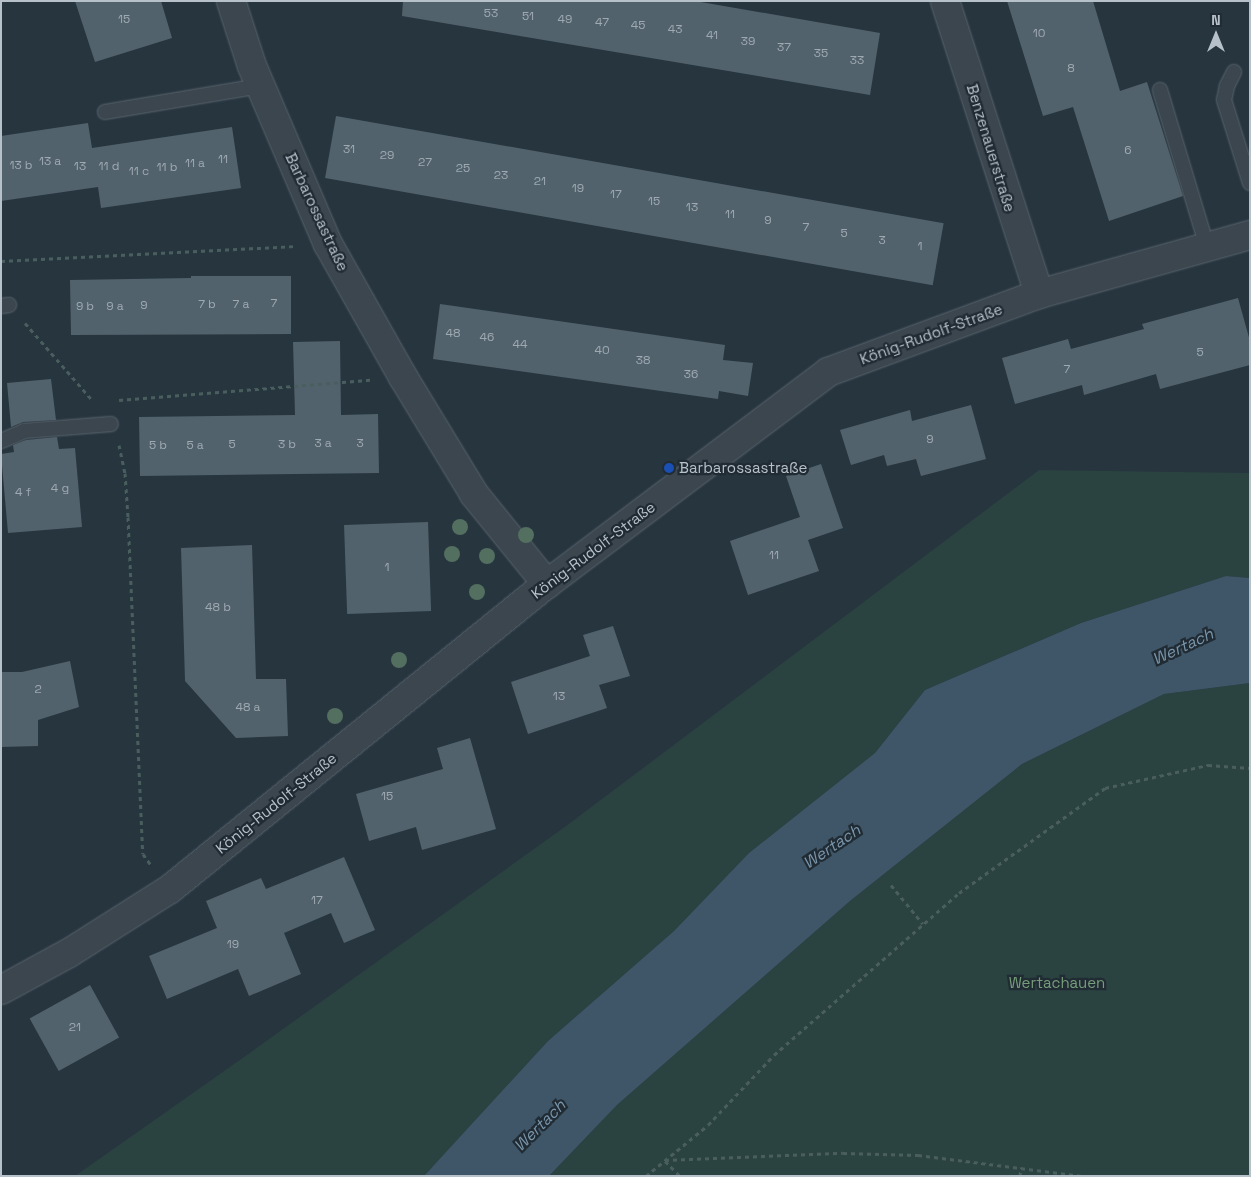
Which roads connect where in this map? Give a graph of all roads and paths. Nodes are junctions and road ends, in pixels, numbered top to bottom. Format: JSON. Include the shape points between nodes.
{"nodes":[{"id":1,"x":231,"y":1,"type":"edge"},
{"id":2,"x":945,"y":1,"type":"edge"},
{"id":3,"x":1234,"y":72,"type":"dead end"},
{"id":4,"x":261,"y":86,"type":"junction"},
{"id":5,"x":1160,"y":90,"type":"dead end"},
{"id":6,"x":105,"y":112,"type":"dead end"},
{"id":7,"x":1250,"y":183,"type":"edge"},
{"id":8,"x":1250,"y":235,"type":"edge"},
{"id":9,"x":328,"y":244,"type":"junction"},
{"id":10,"x":1207,"y":247,"type":"junction"},
{"id":11,"x":1,"y":261,"type":"edge"},
{"id":12,"x":1038,"y":294,"type":"junction"},
{"id":13,"x":5,"y":305,"type":"edge"},
{"id":14,"x":403,"y":377,"type":"junction"},
{"id":15,"x":113,"y":401,"type":"dead end"},
{"id":16,"x":111,"y":424,"type":"junction"},
{"id":17,"x":1,"y":441,"type":"edge"},
{"id":18,"x":547,"y":584,"type":"junction"},
{"id":19,"x":1250,"y":768,"type":"edge"},
{"id":20,"x":890,"y":885,"type":"dead end"},
{"id":21,"x":170,"y":889,"type":"junction"},
{"id":22,"x":923,"y":924,"type":"junction"},
{"id":23,"x":1,"y":990,"type":"edge"},
{"id":24,"x":665,"y":1160,"type":"junction"},
{"id":25,"x":1021,"y":1167,"type":"junction"},
{"id":26,"x":646,"y":1176,"type":"edge"},
{"id":27,"x":680,"y":1176,"type":"edge"},
{"id":28,"x":1020,"y":1176,"type":"edge"},
{"id":29,"x":1083,"y":1176,"type":"edge"}],
"edges":[{"from":1,"to":4,"type":"street","name":"Barbarossastraße"},
{"from":2,"to":12,"type":"street","name":"Benzenauerstraße"},
{"from":3,"to":7,"type":"lane","via":[[1224,100]]},
{"from":4,"to":6,"type":"lane"},
{"from":4,"to":9,"type":"street","name":"Barbarossastraße"},
{"from":5,"to":10,"type":"lane"},
{"from":8,"to":10,"type":"street","name":"König-Rudolf-Straße"},
{"from":9,"to":11,"type":"path"},
{"from":9,"to":14,"type":"street","name":"Barbarossastraße"},
{"from":10,"to":12,"type":"street","name":"König-Rudolf-Straße"},
{"from":12,"to":18,"type":"street","name":"König-Rudolf-Straße","via":[[828,372]]},
{"from":13,"to":16,"type":"path"},
{"from":14,"to":15,"type":"path"},
{"from":14,"to":18,"type":"street","name":"Barbarossastraße","via":[[474,494]]},
{"from":16,"to":17,"type":"lane","via":[[24,432]]},
{"from":16,"to":21,"type":"path","via":[[125,474],[143,854]]},
{"from":18,"to":21,"type":"street","name":"König-Rudolf-Straße"},
{"from":19,"to":22,"type":"path","via":[[1208,765],[1106,788],[959,893]]},
{"from":20,"to":22,"type":"path"},
{"from":21,"to":23,"type":"street","name":"König-Rudolf-Straße","via":[[69,953]]},
{"from":22,"to":24,"type":"path","via":[[774,1055],[708,1125]]},
{"from":24,"to":25,"type":"path","via":[[852,1153],[918,1155]]},
{"from":24,"to":26,"type":"path"},
{"from":24,"to":27,"type":"path"},
{"from":25,"to":28,"type":"path"},
{"from":25,"to":29,"type":"path"}]}
